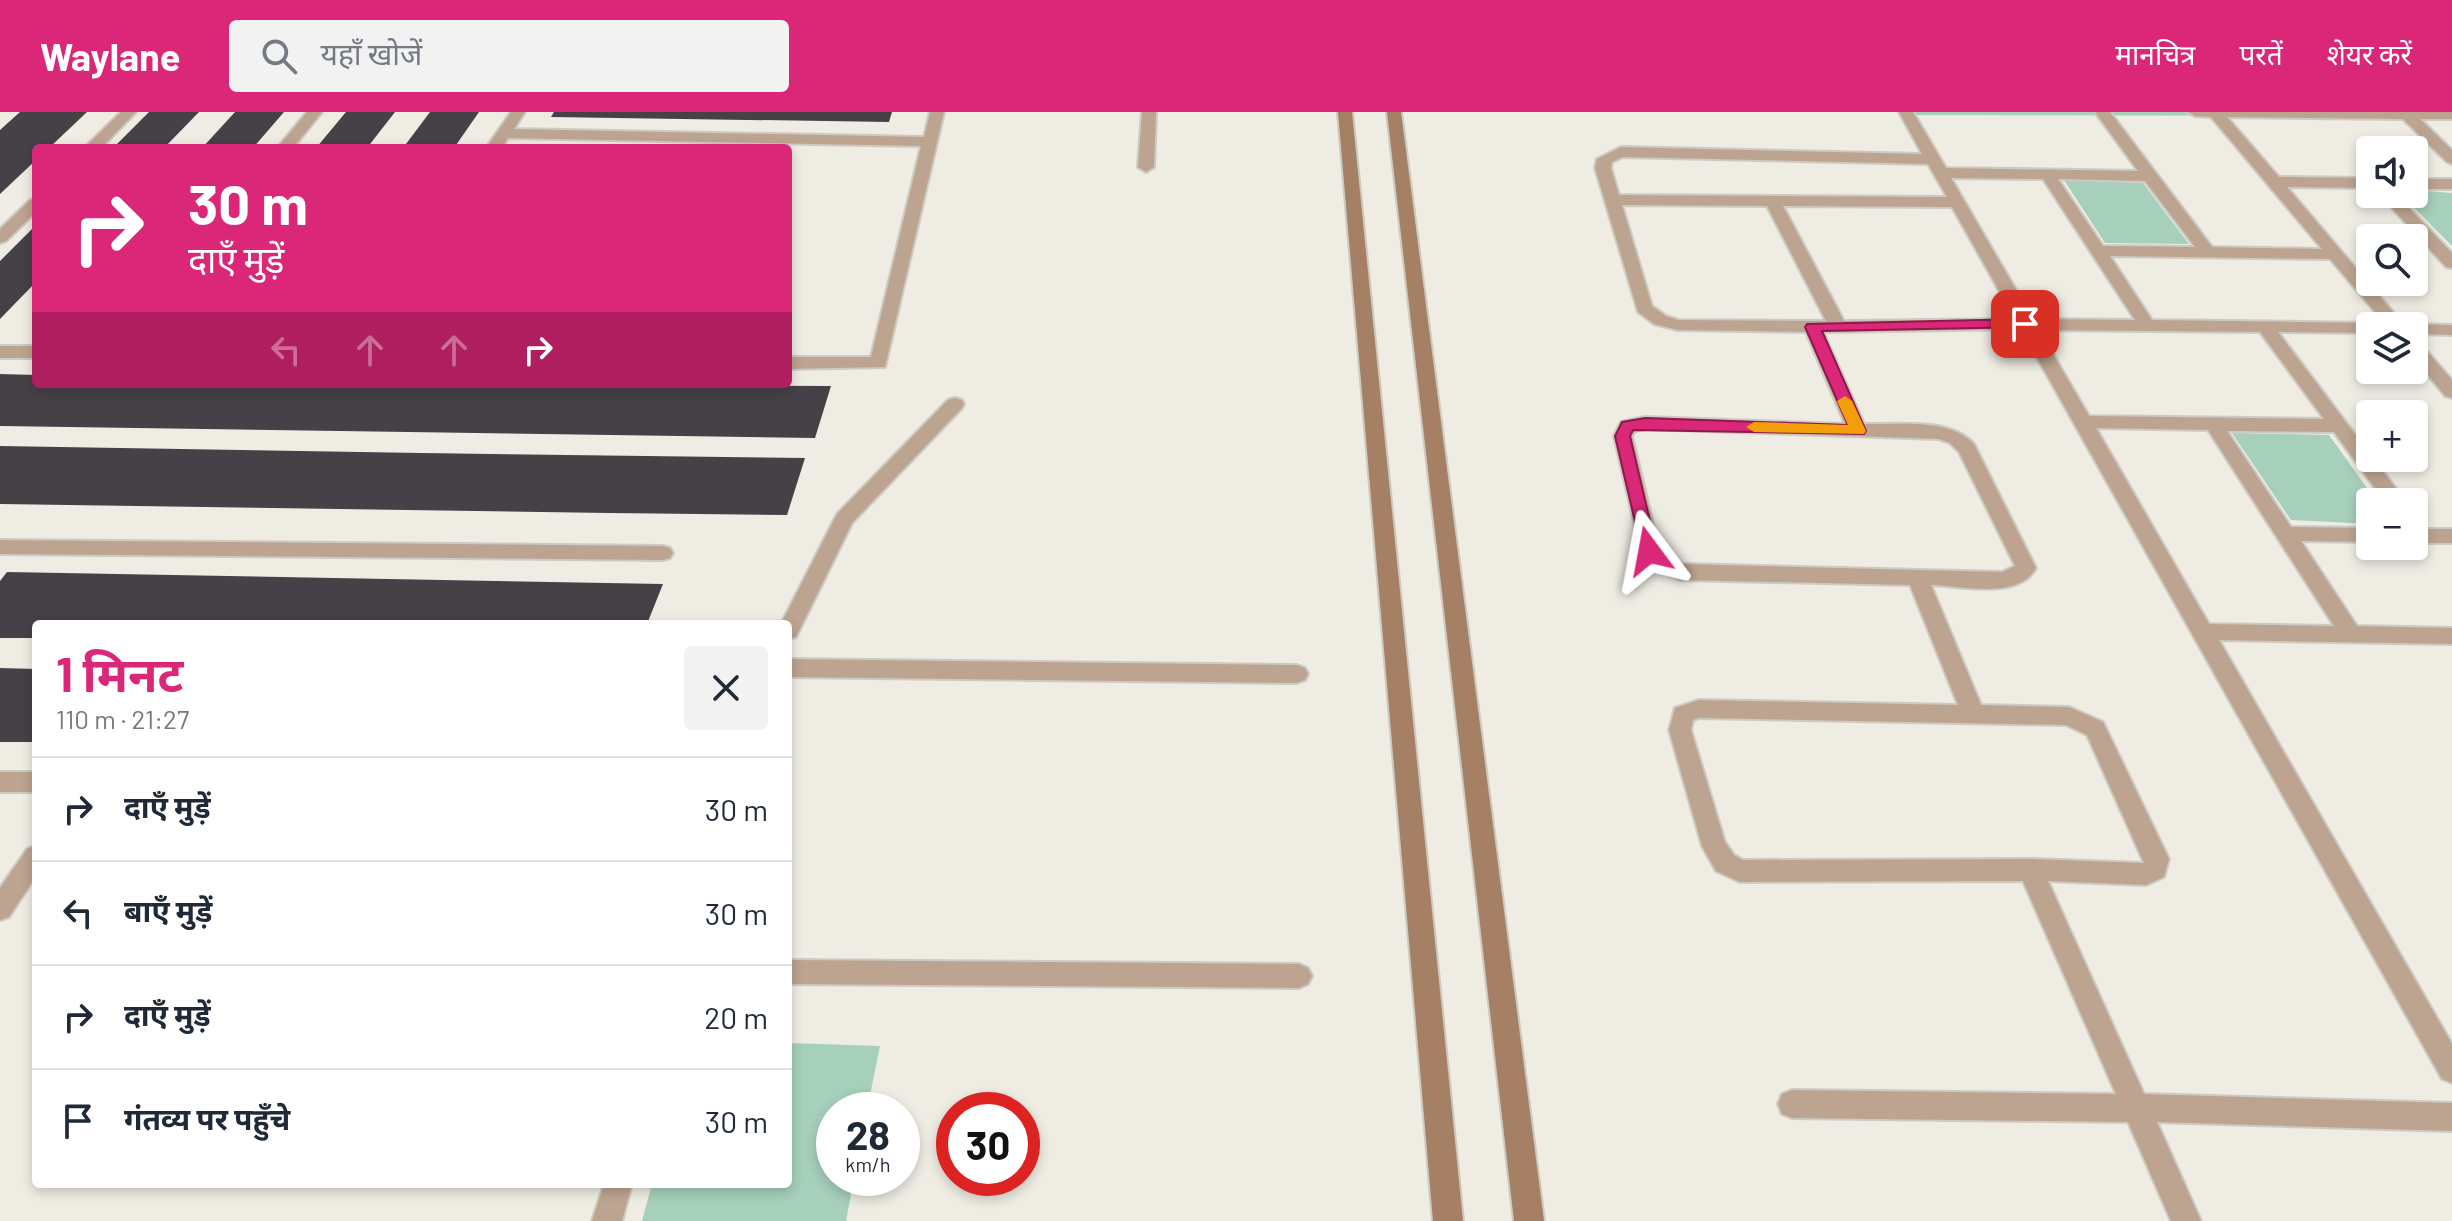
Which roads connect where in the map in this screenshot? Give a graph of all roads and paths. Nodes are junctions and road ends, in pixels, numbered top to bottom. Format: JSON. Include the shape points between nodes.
{"nodes":[{"id":1,"x":129,"y":112,"type":"edge"},
{"id":2,"x":315,"y":112,"type":"edge"},
{"id":3,"x":518,"y":112,"type":"edge"},
{"id":4,"x":937,"y":112,"type":"edge"},
{"id":5,"x":1149,"y":112,"type":"edge"},
{"id":6,"x":1345,"y":112,"type":"edge"},
{"id":7,"x":1394,"y":112,"type":"edge"},
{"id":8,"x":1906,"y":112,"type":"edge"},
{"id":9,"x":2102,"y":112,"type":"edge"},
{"id":10,"x":2195,"y":112,"type":"edge"},
{"id":11,"x":2215,"y":112,"type":"edge"},
{"id":12,"x":2406,"y":114,"type":"junction"},
{"id":13,"x":2452,"y":115,"type":"edge"},
{"id":14,"x":504,"y":133,"type":"junction"},
{"id":15,"x":928,"y":142,"type":"junction"},
{"id":16,"x":749,"y":143,"type":"edge"},
{"id":17,"x":96,"y":144,"type":"edge"},
{"id":18,"x":288,"y":144,"type":"edge"},
{"id":19,"x":497,"y":144,"type":"edge"},
{"id":20,"x":2452,"y":159,"type":"edge"},
{"id":21,"x":1935,"y":166,"type":"junction"},
{"id":22,"x":1146,"y":167,"type":"dead end"},
{"id":23,"x":2047,"y":174,"type":"junction"},
{"id":24,"x":2150,"y":176,"type":"junction"},
{"id":25,"x":2274,"y":182,"type":"junction"},
{"id":26,"x":2356,"y":183,"type":"edge"},
{"id":27,"x":2428,"y":184,"type":"edge"},
{"id":28,"x":2452,"y":184,"type":"edge"},
{"id":29,"x":1613,"y":200,"type":"junction"},
{"id":30,"x":1773,"y":201,"type":"junction"},
{"id":31,"x":1955,"y":202,"type":"junction"},
{"id":32,"x":32,"y":207,"type":"edge"},
{"id":33,"x":2401,"y":208,"type":"edge"},
{"id":34,"x":0,"y":238,"type":"edge"},
{"id":35,"x":2098,"y":251,"type":"junction"},
{"id":36,"x":2207,"y":252,"type":"junction"},
{"id":37,"x":2335,"y":254,"type":"junction"},
{"id":38,"x":2449,"y":257,"type":"edge"},
{"id":39,"x":2384,"y":312,"type":"edge"},
{"id":40,"x":2025,"y":324,"type":"junction"},
{"id":41,"x":2147,"y":325,"type":"junction"},
{"id":42,"x":1812,"y":327,"type":"junction"},
{"id":43,"x":1838,"y":327,"type":"junction"},
{"id":44,"x":2265,"y":327,"type":"junction"},
{"id":45,"x":2356,"y":328,"type":"edge"},
{"id":46,"x":2428,"y":329,"type":"edge"},
{"id":47,"x":2452,"y":330,"type":"edge"},
{"id":48,"x":0,"y":352,"type":"edge"},
{"id":49,"x":32,"y":352,"type":"edge"},
{"id":50,"x":792,"y":363,"type":"edge"},
{"id":51,"x":2428,"y":364,"type":"edge"},
{"id":52,"x":2452,"y":392,"type":"edge"},
{"id":53,"x":955,"y":404,"type":"dead end"},
{"id":54,"x":2081,"y":422,"type":"junction"},
{"id":55,"x":2213,"y":424,"type":"junction"},
{"id":56,"x":2340,"y":426,"type":"junction"},
{"id":57,"x":1858,"y":431,"type":"junction"},
{"id":58,"x":2386,"y":488,"type":"edge"},
{"id":59,"x":2428,"y":533,"type":"edge"},
{"id":60,"x":2285,"y":534,"type":"junction"},
{"id":61,"x":2356,"y":535,"type":"edge"},
{"id":62,"x":2452,"y":536,"type":"edge"},
{"id":63,"x":0,"y":547,"type":"edge"},
{"id":64,"x":663,"y":553,"type":"dead end"},
{"id":65,"x":1917,"y":577,"type":"junction"},
{"id":66,"x":792,"y":623,"type":"edge"},
{"id":67,"x":2201,"y":632,"type":"junction"},
{"id":68,"x":2351,"y":634,"type":"junction"},
{"id":69,"x":2452,"y":636,"type":"edge"},
{"id":70,"x":792,"y":668,"type":"edge"},
{"id":71,"x":1297,"y":674,"type":"dead end"},
{"id":72,"x":1974,"y":716,"type":"junction"},
{"id":73,"x":0,"y":782,"type":"edge"},
{"id":74,"x":32,"y":782,"type":"edge"},
{"id":75,"x":32,"y":862,"type":"edge"},
{"id":76,"x":2031,"y":870,"type":"junction"},
{"id":77,"x":0,"y":909,"type":"edge"},
{"id":78,"x":792,"y":972,"type":"edge"},
{"id":79,"x":1299,"y":976,"type":"dead end"},
{"id":80,"x":2452,"y":1070,"type":"edge"},
{"id":81,"x":1792,"y":1104,"type":"dead end"},
{"id":82,"x":2139,"y":1108,"type":"junction"},
{"id":83,"x":2452,"y":1117,"type":"edge"},
{"id":84,"x":617,"y":1188,"type":"edge"},
{"id":85,"x":607,"y":1221,"type":"edge"},
{"id":86,"x":1448,"y":1221,"type":"edge"},
{"id":87,"x":1529,"y":1221,"type":"edge"},
{"id":88,"x":2186,"y":1221,"type":"edge"}],
"edges":[{"from":1,"to":17,"type":"street"},
{"from":2,"to":18,"type":"street"},
{"from":3,"to":14,"type":"street"},
{"from":4,"to":15,"type":"street"},
{"from":5,"to":22,"type":"street"},
{"from":6,"to":86,"type":"main road"},
{"from":7,"to":87,"type":"main road"},
{"from":8,"to":21,"type":"street"},
{"from":9,"to":24,"type":"street"},
{"from":10,"to":11,"type":"street"},
{"from":11,"to":12,"type":"street"},
{"from":11,"to":25,"type":"street"},
{"from":12,"to":13,"type":"street"},
{"from":12,"to":20,"type":"street"},
{"from":14,"to":16,"type":"street"},
{"from":14,"to":19,"type":"street"},
{"from":15,"to":16,"type":"street"},
{"from":15,"to":50,"type":"street","via":[[879,363]]},
{"from":21,"to":23,"type":"street"},
{"from":21,"to":29,"type":"street","via":[[1621,152],[1605,159],[1603,168]]},
{"from":21,"to":31,"type":"street"},
{"from":23,"to":24,"type":"street"},
{"from":23,"to":35,"type":"street"},
{"from":24,"to":36,"type":"street"},
{"from":25,"to":26,"type":"street"},
{"from":25,"to":37,"type":"street"},
{"from":27,"to":28,"type":"street"},
{"from":29,"to":30,"type":"street"},
{"from":29,"to":42,"type":"street","via":[[1650,314],[1678,325]]},
{"from":30,"to":31,"type":"street"},
{"from":30,"to":43,"type":"street"},
{"from":31,"to":40,"type":"street"},
{"from":32,"to":34,"type":"street"},
{"from":33,"to":38,"type":"street"},
{"from":35,"to":36,"type":"street"},
{"from":35,"to":41,"type":"street"},
{"from":36,"to":37,"type":"street"},
{"from":37,"to":39,"type":"street"},
{"from":40,"to":41,"type":"street"},
{"from":40,"to":43,"type":"street"},
{"from":40,"to":54,"type":"street"},
{"from":41,"to":44,"type":"street"},
{"from":42,"to":43,"type":"street"},
{"from":42,"to":57,"type":"street"},
{"from":44,"to":45,"type":"street"},
{"from":44,"to":56,"type":"street"},
{"from":46,"to":47,"type":"street"},
{"from":48,"to":49,"type":"street"},
{"from":51,"to":52,"type":"street"},
{"from":53,"to":66,"type":"street","via":[[844,519]]},
{"from":54,"to":55,"type":"street"},
{"from":54,"to":67,"type":"street"},
{"from":55,"to":56,"type":"street"},
{"from":55,"to":60,"type":"street"},
{"from":56,"to":58,"type":"street"},
{"from":57,"to":65,"type":"street","via":[[1957,438],[2026,568],[2017,577],[2002,580]]},
{"from":57,"to":65,"type":"street","via":[[1628,426],[1623,436],[1649,551],[1660,564],[1681,572]]},
{"from":59,"to":62,"type":"street"},
{"from":60,"to":61,"type":"street"},
{"from":60,"to":68,"type":"street"},
{"from":63,"to":64,"type":"street"},
{"from":65,"to":72,"type":"street"},
{"from":67,"to":68,"type":"street"},
{"from":67,"to":80,"type":"street"},
{"from":68,"to":69,"type":"street"},
{"from":70,"to":71,"type":"street"},
{"from":72,"to":76,"type":"street","via":[[2069,716],[2095,729],[2157,859],[2155,869],[2146,874]]},
{"from":72,"to":76,"type":"street","via":[[1699,709],[1683,714],[1680,730],[1714,846],[1725,863],[1740,871]]},
{"from":73,"to":74,"type":"street"},
{"from":75,"to":77,"type":"street"},
{"from":76,"to":82,"type":"street"},
{"from":78,"to":79,"type":"street"},
{"from":81,"to":82,"type":"street"},
{"from":82,"to":83,"type":"street"},
{"from":82,"to":88,"type":"street"},
{"from":84,"to":85,"type":"street"}]}
